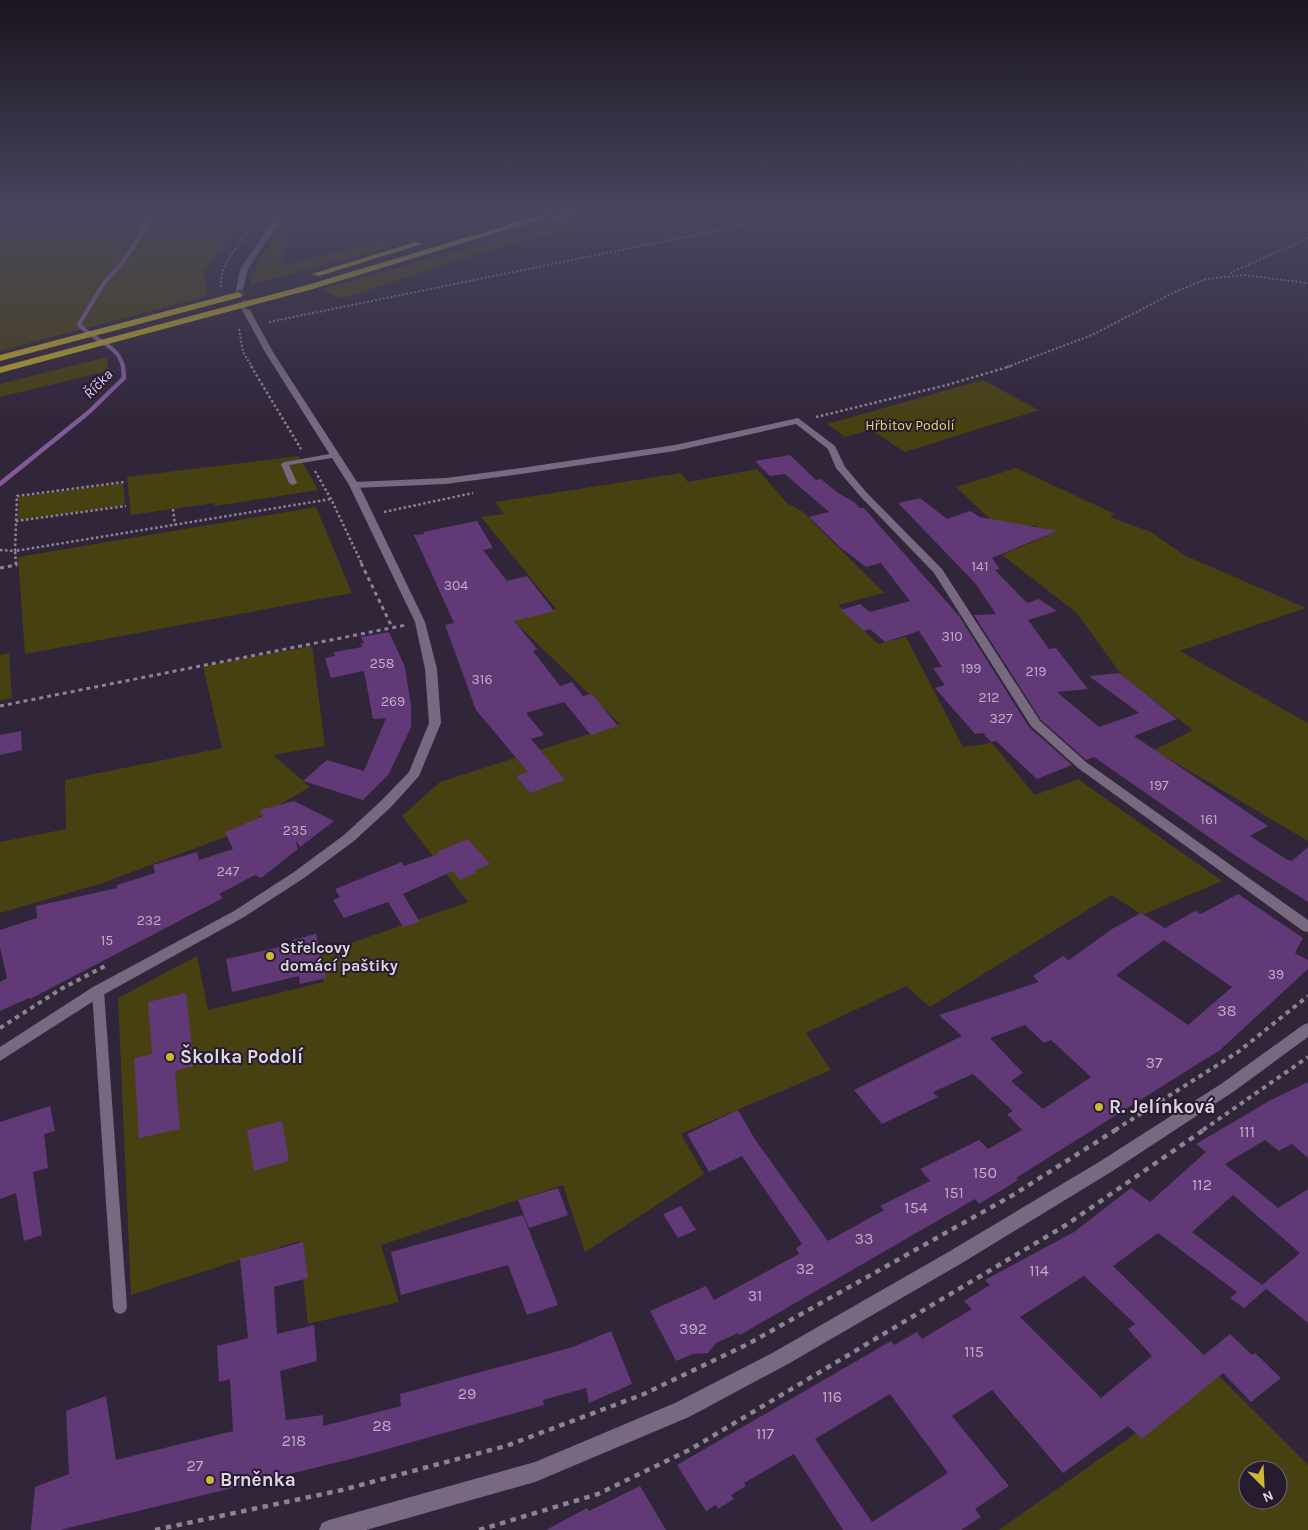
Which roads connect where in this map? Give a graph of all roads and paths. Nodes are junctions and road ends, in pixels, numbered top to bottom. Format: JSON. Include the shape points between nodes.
{"nodes":[{"id":1,"x":221,"y":282,"type":"edge"},
{"id":2,"x":241,"y":282,"type":"edge"},
{"id":3,"x":323,"y":282,"type":"edge"},
{"id":4,"x":464,"y":282,"type":"edge"},
{"id":5,"x":1199,"y":282,"type":"edge"},
{"id":6,"x":239,"y":289,"type":"tunnel mouth"},
{"id":7,"x":250,"y":292,"type":"dead end"},
{"id":8,"x":223,"y":294,"type":"dead end"},
{"id":9,"x":246,"y":310,"type":"tunnel mouth"},
{"id":10,"x":256,"y":326,"type":"junction"},
{"id":11,"x":0,"y":358,"type":"edge"},
{"id":12,"x":0,"y":370,"type":"edge"},
{"id":13,"x":798,"y":421,"type":"junction"},
{"id":14,"x":335,"y":455,"type":"junction"},
{"id":15,"x":124,"y":482,"type":"dead end"},
{"id":16,"x":292,"y":483,"type":"dead end"},
{"id":17,"x":354,"y":485,"type":"junction"},
{"id":18,"x":331,"y":499,"type":"dead end"},
{"id":19,"x":126,"y":506,"type":"dead end"},
{"id":20,"x":173,"y":509,"type":"dead end"},
{"id":21,"x":16,"y":521,"type":"junction"},
{"id":22,"x":175,"y":525,"type":"junction"},
{"id":23,"x":0,"y":550,"type":"edge"},
{"id":24,"x":15,"y":551,"type":"junction"},
{"id":25,"x":0,"y":568,"type":"edge"},
{"id":26,"x":420,"y":622,"type":"junction"},
{"id":27,"x":405,"y":625,"type":"junction"},
{"id":28,"x":408,"y":634,"type":"dead end"},
{"id":29,"x":0,"y":706,"type":"edge"},
{"id":30,"x":1308,"y":927,"type":"edge"},
{"id":31,"x":112,"y":962,"type":"dead end"},
{"id":32,"x":98,"y":991,"type":"junction"},
{"id":33,"x":1308,"y":996,"type":"edge"},
{"id":34,"x":0,"y":1028,"type":"edge"},
{"id":35,"x":1308,"y":1029,"type":"edge"},
{"id":36,"x":0,"y":1055,"type":"edge"},
{"id":37,"x":1308,"y":1057,"type":"edge"},
{"id":38,"x":120,"y":1307,"type":"dead end"},
{"id":39,"x":155,"y":1530,"type":"edge"},
{"id":40,"x":330,"y":1530,"type":"edge"},
{"id":41,"x":479,"y":1530,"type":"edge"}],
"edges":[{"from":1,"to":8,"type":"path"},
{"from":2,"to":6,"type":"street"},
{"from":3,"to":12,"type":"highway"},
{"from":4,"to":10,"type":"path"},
{"from":5,"to":13,"type":"path","via":[[1077,342],[1019,364]]},
{"from":7,"to":11,"type":"highway"},
{"from":9,"to":10,"type":"street"},
{"from":10,"to":14,"type":"street"},
{"from":13,"to":17,"type":"street","via":[[674,448],[521,471],[446,481]]},
{"from":13,"to":30,"type":"street","via":[[832,448],[841,468],[864,495],[938,571],[1035,723],[1082,765]]},
{"from":14,"to":16,"type":"lane","via":[[285,464]]},
{"from":14,"to":17,"type":"street"},
{"from":15,"to":21,"type":"path","via":[[17,496]]},
{"from":17,"to":26,"type":"street"},
{"from":18,"to":22,"type":"path"},
{"from":19,"to":21,"type":"path"},
{"from":20,"to":22,"type":"path"},
{"from":21,"to":24,"type":"path"},
{"from":22,"to":24,"type":"path"},
{"from":23,"to":24,"type":"path"},
{"from":24,"to":25,"type":"path","via":[[16,565]]},
{"from":26,"to":27,"type":"path"},
{"from":26,"to":32,"type":"street","via":[[432,668],[435,722],[415,773],[349,838],[299,875],[239,914]]},
{"from":27,"to":28,"type":"path"},
{"from":27,"to":29,"type":"path"},
{"from":31,"to":34,"type":"path","via":[[61,988]]},
{"from":32,"to":36,"type":"street"},
{"from":32,"to":38,"type":"lane"},
{"from":33,"to":39,"type":"path","via":[[1238,1052],[1013,1195],[748,1344],[644,1394],[506,1446],[342,1490]]},
{"from":35,"to":40,"type":"street","via":[[1227,1088],[1105,1167],[789,1354],[682,1410],[535,1472]]},
{"from":37,"to":41,"type":"path","via":[[1066,1225],[691,1449],[598,1494]]}]}
